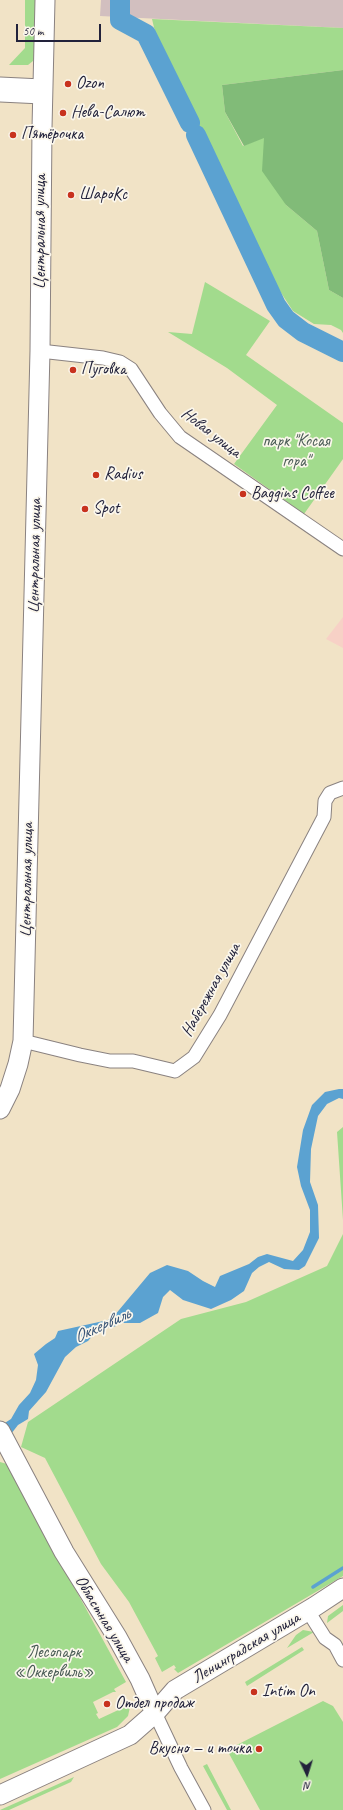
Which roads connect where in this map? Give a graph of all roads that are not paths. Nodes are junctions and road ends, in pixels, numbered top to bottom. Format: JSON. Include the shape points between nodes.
{"nodes":[{"id":1,"x":45,"y":0,"type":"edge"},
{"id":2,"x":0,"y":84,"type":"edge"},
{"id":3,"x":42,"y":91,"type":"junction"},
{"id":4,"x":0,"y":95,"type":"edge"},
{"id":5,"x":40,"y":351,"type":"junction"},
{"id":6,"x":343,"y":549,"type":"edge"},
{"id":7,"x":343,"y":788,"type":"edge"},
{"id":8,"x":23,"y":1041,"type":"junction"},
{"id":9,"x":0,"y":1109,"type":"edge"},
{"id":10,"x":0,"y":1430,"type":"edge"},
{"id":11,"x":343,"y":1588,"type":"edge"},
{"id":12,"x":343,"y":1598,"type":"edge"},
{"id":13,"x":311,"y":1615,"type":"junction"},
{"id":14,"x":343,"y":1660,"type":"edge"},
{"id":15,"x":155,"y":1713,"type":"junction"},
{"id":16,"x":0,"y":1795,"type":"edge"},
{"id":17,"x":204,"y":1810,"type":"edge"}],
"edges":[{"from":1,"to":3,"type":"street","name":"Центральная улица"},
{"from":2,"to":3,"type":"street"},
{"from":3,"to":4,"type":"street"},
{"from":3,"to":5,"type":"street","name":"Центральная улица"},
{"from":5,"to":6,"type":"street","name":"Новая улица","via":[[103,358],[120,362],[131,369],[160,413],[180,436]]},
{"from":5,"to":8,"type":"street","name":"Центральная улица"},
{"from":7,"to":8,"type":"street","name":"Набережная улица","via":[[330,793],[325,801],[324,817],[220,1015],[194,1057],[175,1071],[134,1061],[110,1061]]},
{"from":8,"to":9,"type":"street","name":"Центральная улица","via":[[10,1089]]},
{"from":10,"to":15,"type":"street","name":"Областная улица","via":[[64,1552],[117,1637]]},
{"from":11,"to":13,"type":"street","name":"Ленинградская улица"},
{"from":12,"to":13,"type":"street","name":"Ленинградская улица"},
{"from":13,"to":14,"type":"street","via":[[325,1638],[335,1645]]},
{"from":13,"to":15,"type":"street","name":"Ленинградская улица"},
{"from":15,"to":16,"type":"street","name":"Ленинградская улица","via":[[130,1735]]},
{"from":15,"to":17,"type":"street","name":"Областная улица"}]}
